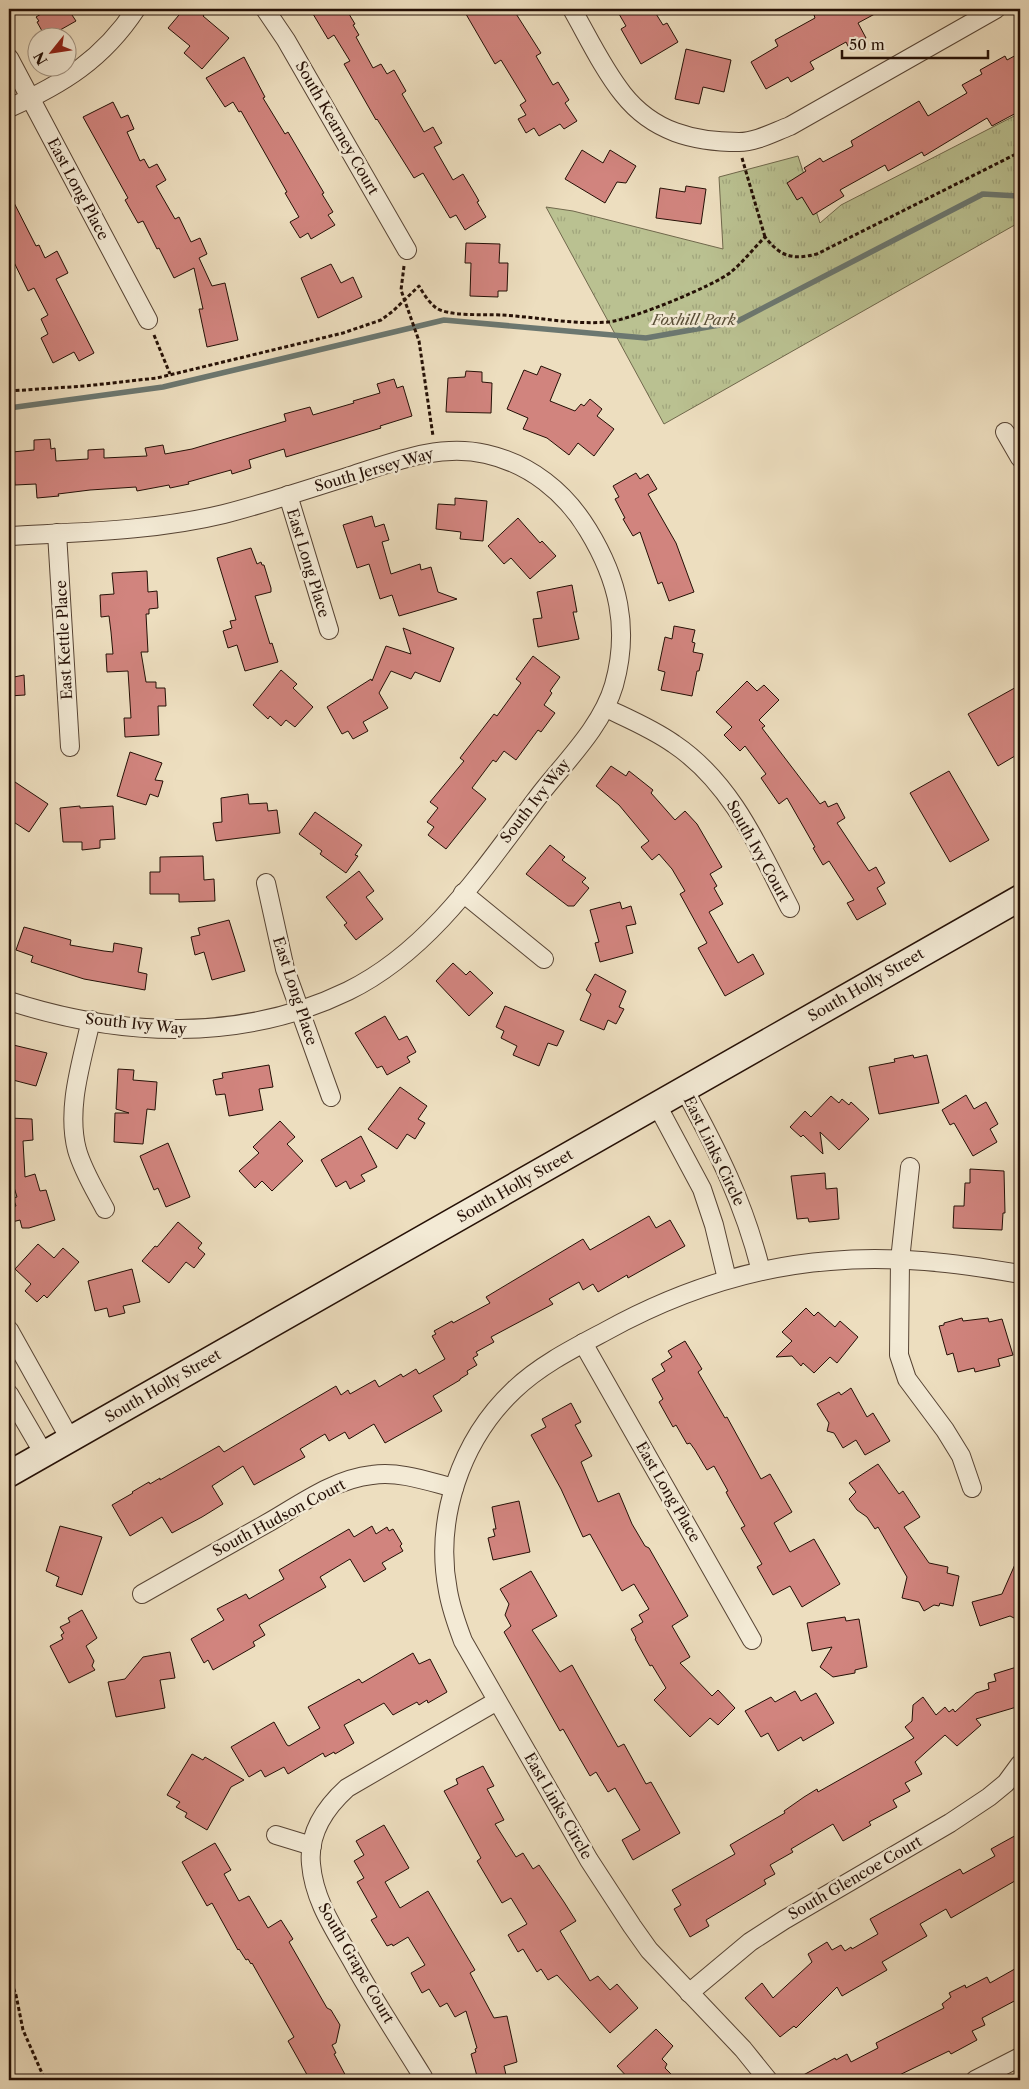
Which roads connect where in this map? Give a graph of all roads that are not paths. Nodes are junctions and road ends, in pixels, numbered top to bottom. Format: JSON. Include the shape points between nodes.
{"nodes":[{"id":1,"x":136,"y":9,"type":"edge"},
{"id":2,"x":265,"y":9,"type":"edge"},
{"id":3,"x":572,"y":9,"type":"edge"},
{"id":4,"x":996,"y":9,"type":"edge"},
{"id":5,"x":9,"y":58,"type":"edge"},
{"id":6,"x":30,"y":99,"type":"junction"},
{"id":7,"x":9,"y":108,"type":"edge"},
{"id":8,"x":407,"y":250,"type":"road end"},
{"id":9,"x":148,"y":320,"type":"road end"},
{"id":10,"x":1005,"y":432,"type":"dead end"},
{"id":11,"x":1020,"y":458,"type":"edge"},
{"id":12,"x":288,"y":495,"type":"junction"},
{"id":13,"x":57,"y":533,"type":"junction"},
{"id":14,"x":9,"y":536,"type":"edge"},
{"id":15,"x":329,"y":630,"type":"dead end"},
{"id":16,"x":606,"y":708,"type":"junction"},
{"id":17,"x":70,"y":747,"type":"dead end"},
{"id":18,"x":266,"y":883,"type":"dead end"},
{"id":19,"x":463,"y":893,"type":"junction"},
{"id":20,"x":1020,"y":898,"type":"edge"},
{"id":21,"x":790,"y":908,"type":"dead end"},
{"id":22,"x":544,"y":960,"type":"dead end"},
{"id":23,"x":9,"y":1001,"type":"edge"},
{"id":24,"x":300,"y":1010,"type":"junction"},
{"id":25,"x":91,"y":1020,"type":"junction"},
{"id":26,"x":684,"y":1089,"type":"junction"},
{"id":27,"x":331,"y":1097,"type":"dead end"},
{"id":28,"x":657,"y":1105,"type":"junction"},
{"id":29,"x":910,"y":1167,"type":"dead end"},
{"id":30,"x":105,"y":1209,"type":"dead end"},
{"id":31,"x":900,"y":1260,"type":"junction"},
{"id":32,"x":761,"y":1271,"type":"junction"},
{"id":33,"x":1020,"y":1274,"type":"edge"},
{"id":34,"x":727,"y":1279,"type":"junction"},
{"id":35,"x":9,"y":1330,"type":"edge"},
{"id":36,"x":583,"y":1343,"type":"junction"},
{"id":37,"x":9,"y":1394,"type":"edge"},
{"id":38,"x":70,"y":1439,"type":"junction"},
{"id":39,"x":44,"y":1454,"type":"junction"},
{"id":40,"x":9,"y":1474,"type":"edge"},
{"id":41,"x":454,"y":1488,"type":"junction"},
{"id":42,"x":972,"y":1488,"type":"dead end"},
{"id":43,"x":142,"y":1594,"type":"dead end"},
{"id":44,"x":752,"y":1640,"type":"dead end"},
{"id":45,"x":497,"y":1701,"type":"junction"},
{"id":46,"x":1020,"y":1764,"type":"edge"},
{"id":47,"x":276,"y":1835,"type":"dead end"},
{"id":48,"x":312,"y":1846,"type":"junction"},
{"id":49,"x":689,"y":1993,"type":"junction"},
{"id":50,"x":1020,"y":2057,"type":"edge"},
{"id":51,"x":423,"y":2076,"type":"dead end"},
{"id":52,"x":768,"y":2080,"type":"edge"},
{"id":53,"x":976,"y":2080,"type":"edge"}],
"edges":[{"from":1,"to":6,"type":"street","via":[[95,58]]},
{"from":2,"to":8,"type":"street","name":"South Kearney Court"},
{"from":3,"to":4,"type":"street","via":[[609,74],[641,112],[682,136],[737,142],[760,138],[790,126]]},
{"from":5,"to":6,"type":"street","name":"East Long Place"},
{"from":6,"to":7,"type":"street"},
{"from":6,"to":9,"type":"street","name":"East Long Place"},
{"from":10,"to":11,"type":"street"},
{"from":12,"to":13,"type":"street","name":"South Jersey Way","via":[[225,514],[165,525]]},
{"from":12,"to":15,"type":"street","name":"East Long Place"},
{"from":12,"to":16,"type":"street","name":"South Jersey Way","via":[[436,451],[485,453],[526,468],[563,497],[587,527],[610,570],[621,619],[619,665]]},
{"from":13,"to":14,"type":"street","name":"South Jersey Way"},
{"from":13,"to":17,"type":"street","name":"East Kettle Place"},
{"from":16,"to":19,"type":"street","name":"South Ivy Way"},
{"from":16,"to":21,"type":"street","name":"South Ivy Court","via":[[674,744],[714,777],[740,814]]},
{"from":18,"to":24,"type":"street","name":"East Long Place","via":[[277,941]]},
{"from":19,"to":22,"type":"street"},
{"from":19,"to":24,"type":"street","name":"South Ivy Way","via":[[430,931],[392,963],[351,990]]},
{"from":20,"to":26,"type":"main road","name":"South Holly Street"},
{"from":23,"to":25,"type":"street","name":"South Ivy Way"},
{"from":24,"to":25,"type":"street","name":"South Ivy Way","via":[[245,1025],[196,1030],[165,1030]]},
{"from":24,"to":27,"type":"street","name":"East Long Place"},
{"from":25,"to":30,"type":"street","via":[[73,1113],[74,1130],[77,1150],[87,1176]]},
{"from":26,"to":28,"type":"main road","name":"South Holly Street"},
{"from":26,"to":32,"type":"street","name":"East Links Circle","via":[[740,1200]]},
{"from":28,"to":34,"type":"street","name":"East Links Circle","via":[[702,1189]]},
{"from":28,"to":38,"type":"main road","name":"South Holly Street"},
{"from":29,"to":31,"type":"street"},
{"from":31,"to":32,"type":"street","name":"East Links Circle","via":[[831,1260]]},
{"from":31,"to":33,"type":"street","name":"East Links Circle","via":[[958,1264]]},
{"from":31,"to":42,"type":"street","via":[[899,1355],[902,1367],[961,1456]]},
{"from":32,"to":34,"type":"street","name":"East Links Circle"},
{"from":34,"to":36,"type":"street","name":"East Links Circle","via":[[645,1311]]},
{"from":35,"to":38,"type":"street"},
{"from":36,"to":41,"type":"street","name":"East Links Circle","via":[[530,1376],[498,1407],[462,1464]]},
{"from":36,"to":44,"type":"street","name":"East Long Place"},
{"from":37,"to":39,"type":"street"},
{"from":38,"to":39,"type":"main road","name":"South Holly Street"},
{"from":39,"to":40,"type":"main road","name":"South Holly Street"},
{"from":41,"to":43,"type":"street","name":"South Hudson Court","via":[[390,1474],[351,1480],[331,1487]]},
{"from":41,"to":45,"type":"street","name":"East Links Circle","via":[[445,1537],[447,1589],[463,1641]]},
{"from":45,"to":48,"type":"street","name":"South Grape Court","via":[[347,1788],[322,1816]]},
{"from":45,"to":49,"type":"street","name":"East Links Circle","via":[[613,1898],[649,1950]]},
{"from":46,"to":49,"type":"street","name":"South Glencoe Court","via":[[1006,1783],[989,1797],[750,1942]]},
{"from":47,"to":48,"type":"street"},
{"from":48,"to":51,"type":"street","name":"South Grape Court","via":[[311,1864],[324,1914]]},
{"from":49,"to":52,"type":"street","name":"East Links Circle"},
{"from":50,"to":53,"type":"street"}]}
